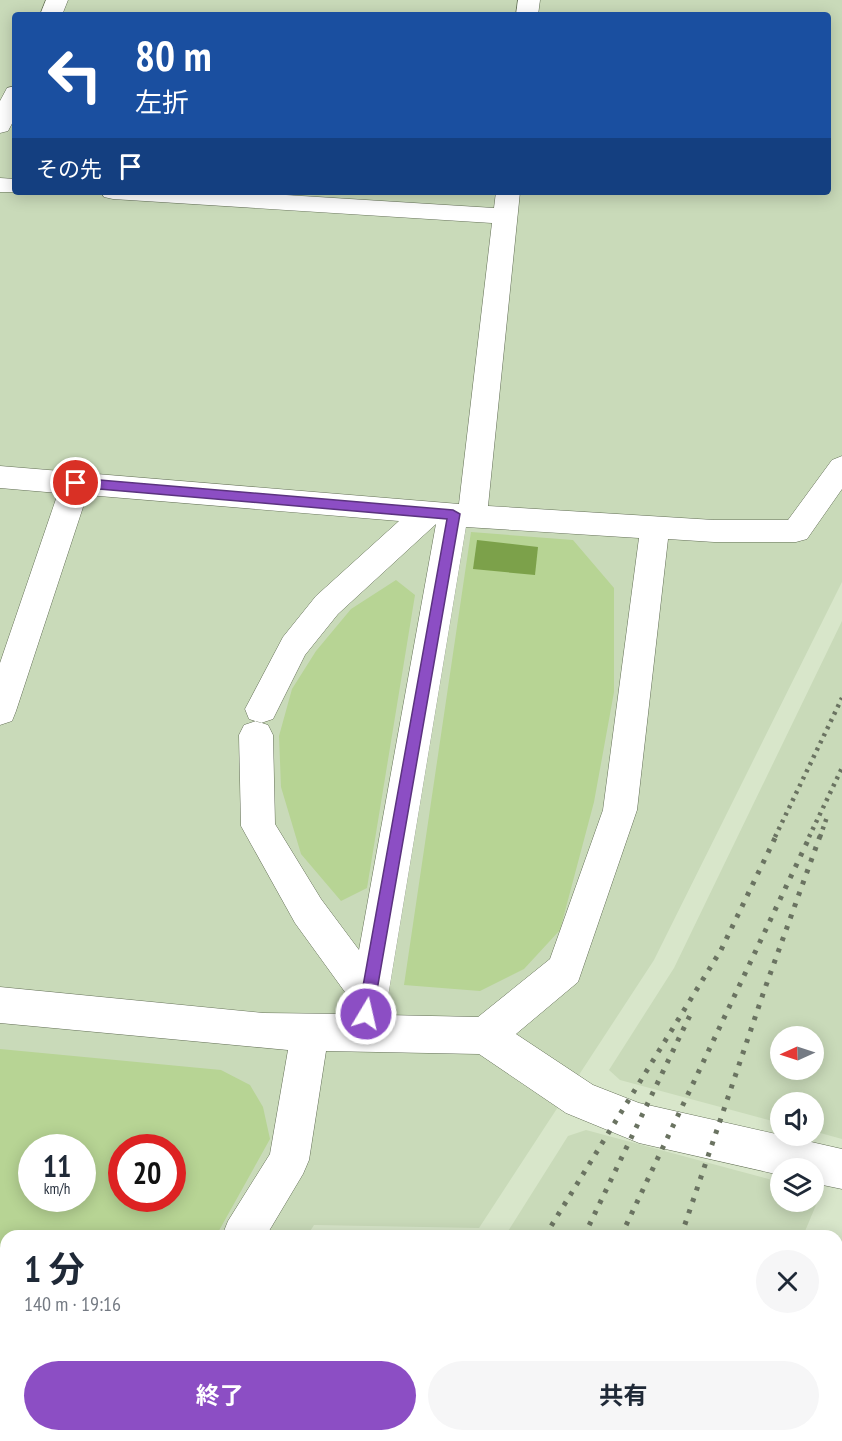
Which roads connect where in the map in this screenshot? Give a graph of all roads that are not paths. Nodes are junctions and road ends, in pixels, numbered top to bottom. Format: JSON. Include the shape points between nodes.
{"nodes":[{"id":1,"x":12,"y":100,"type":"edge"},
{"id":2,"x":0,"y":126,"type":"edge"},
{"id":3,"x":211,"y":195,"type":"edge"},
{"id":4,"x":506,"y":204,"type":"edge"},
{"id":5,"x":842,"y":467,"type":"edge"},
{"id":6,"x":0,"y":477,"type":"edge"},
{"id":7,"x":76,"y":483,"type":"junction"},
{"id":8,"x":451,"y":514,"type":"junction"},
{"id":9,"x":655,"y":527,"type":"junction"},
{"id":10,"x":0,"y":711,"type":"edge"},
{"id":11,"x":369,"y":994,"type":"junction"},
{"id":12,"x":0,"y":1005,"type":"edge"},
{"id":13,"x":310,"y":1032,"type":"junction"},
{"id":14,"x":363,"y":1033,"type":"junction"},
{"id":15,"x":485,"y":1036,"type":"junction"},
{"id":16,"x":842,"y":1169,"type":"edge"},
{"id":17,"x":247,"y":1230,"type":"edge"}],
"edges":[{"from":1,"to":2,"type":"street"},
{"from":3,"to":4,"type":"street"},
{"from":4,"to":8,"type":"street"},
{"from":5,"to":9,"type":"street","via":[[796,531]]},
{"from":6,"to":7,"type":"street"},
{"from":7,"to":8,"type":"street"},
{"from":7,"to":10,"type":"street"},
{"from":8,"to":9,"type":"street"},
{"from":8,"to":11,"type":"street"},
{"from":8,"to":11,"type":"street","via":[[327,605],[294,646],[259,722],[258,826],[308,911]]},
{"from":9,"to":15,"type":"street","via":[[620,810],[565,970]]},
{"from":11,"to":14,"type":"street"},
{"from":12,"to":13,"type":"street","via":[[263,1031]]},
{"from":13,"to":14,"type":"street"},
{"from":13,"to":17,"type":"street","via":[[289,1160]]},
{"from":14,"to":15,"type":"street"},
{"from":15,"to":16,"type":"street","via":[[580,1099],[639,1123]]}]}
